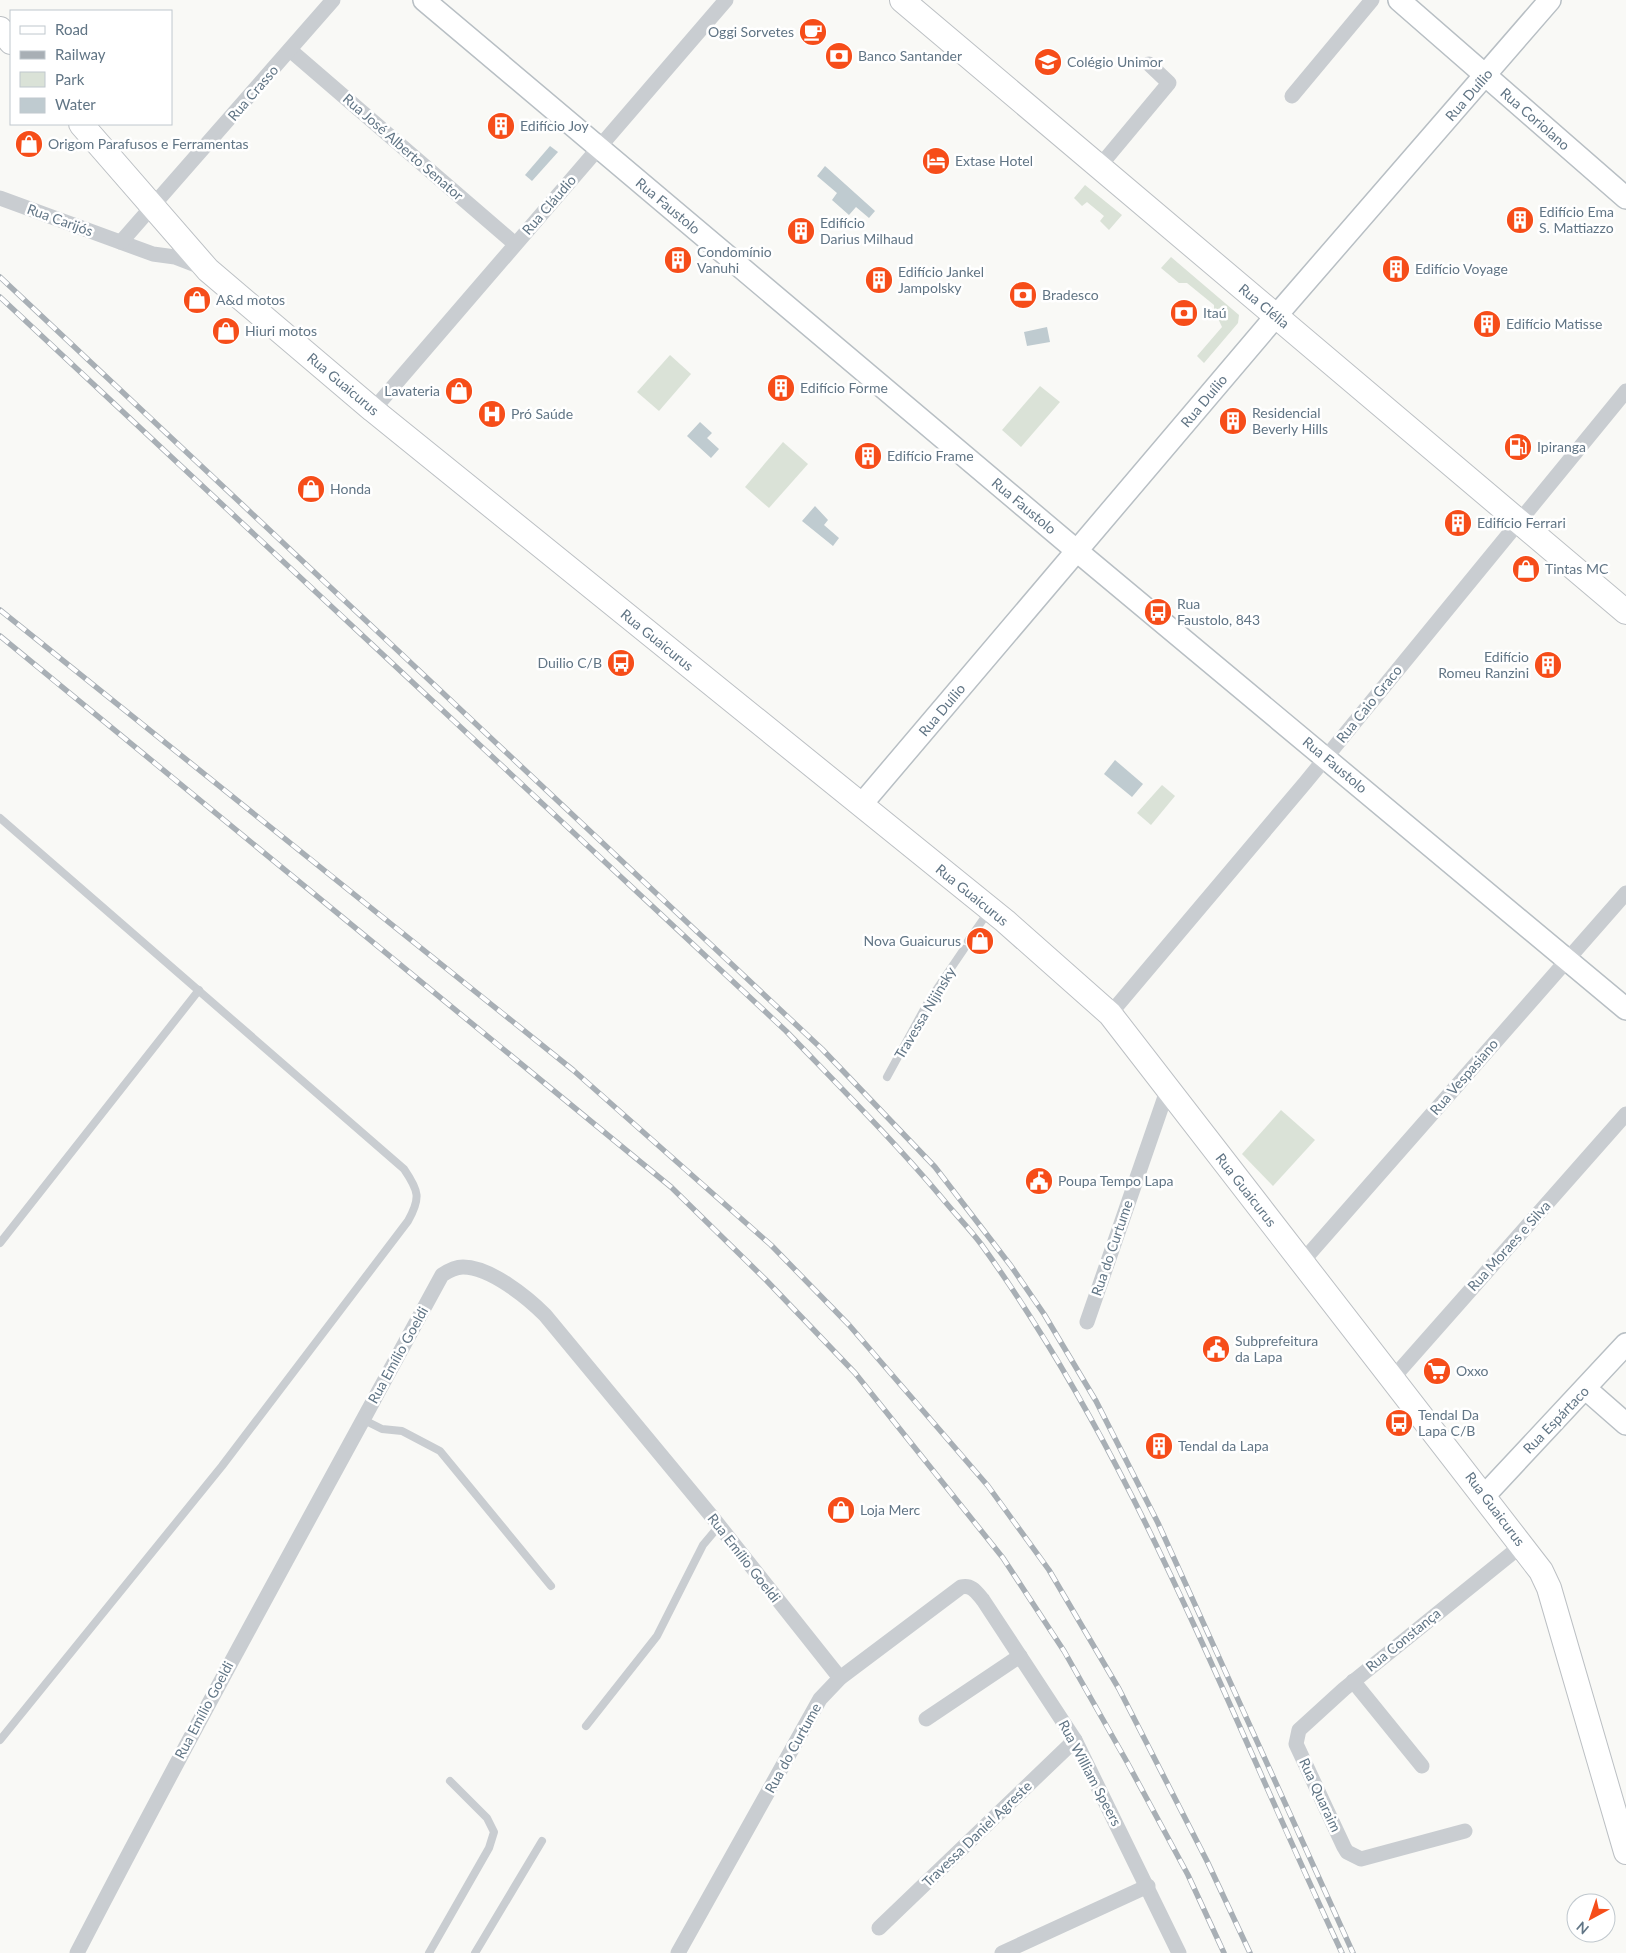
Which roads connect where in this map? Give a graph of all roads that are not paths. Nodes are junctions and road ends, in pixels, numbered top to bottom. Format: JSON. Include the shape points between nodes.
{"nodes":[{"id":1,"x":334,"y":0,"type":"edge"},
{"id":2,"x":424,"y":0,"type":"edge"},
{"id":3,"x":726,"y":0,"type":"edge"},
{"id":4,"x":902,"y":0,"type":"edge"},
{"id":5,"x":1372,"y":0,"type":"edge"},
{"id":6,"x":1399,"y":0,"type":"edge"},
{"id":7,"x":1550,"y":0,"type":"edge"},
{"id":8,"x":0,"y":29,"type":"edge"},
{"id":9,"x":10,"y":41,"type":"edge"},
{"id":10,"x":290,"y":50,"type":"junction"},
{"id":11,"x":1149,"y":64,"type":"dead end"},
{"id":12,"x":1485,"y":75,"type":"junction"},
{"id":13,"x":1292,"y":96,"type":"dead end"},
{"id":14,"x":81,"y":125,"type":"edge"},
{"id":15,"x":599,"y":148,"type":"junction"},
{"id":16,"x":1099,"y":167,"type":"junction"},
{"id":17,"x":0,"y":198,"type":"edge"},
{"id":18,"x":1626,"y":198,"type":"edge"},
{"id":19,"x":152,"y":208,"type":"junction"},
{"id":20,"x":121,"y":242,"type":"junction"},
{"id":21,"x":515,"y":244,"type":"junction"},
{"id":22,"x":208,"y":270,"type":"junction"},
{"id":23,"x":1276,"y":316,"type":"junction"},
{"id":24,"x":1626,"y":391,"type":"edge"},
{"id":25,"x":373,"y":410,"type":"junction"},
{"id":26,"x":1518,"y":521,"type":"junction"},
{"id":27,"x":1077,"y":551,"type":"junction"},
{"id":28,"x":1626,"y":612,"type":"edge"},
{"id":29,"x":1326,"y":758,"type":"junction"},
{"id":30,"x":861,"y":805,"type":"junction"},
{"id":31,"x":0,"y":818,"type":"edge"},
{"id":32,"x":1626,"y":892,"type":"edge"},
{"id":33,"x":990,"y":909,"type":"junction"},
{"id":34,"x":1568,"y":959,"type":"junction"},
{"id":35,"x":199,"y":990,"type":"junction"},
{"id":36,"x":1626,"y":1009,"type":"edge"},
{"id":37,"x":1110,"y":1014,"type":"junction"},
{"id":38,"x":887,"y":1077,"type":"dead end"},
{"id":39,"x":1168,"y":1088,"type":"junction"},
{"id":40,"x":1626,"y":1114,"type":"edge"},
{"id":41,"x":0,"y":1243,"type":"edge"},
{"id":42,"x":1302,"y":1262,"type":"junction"},
{"id":43,"x":1087,"y":1322,"type":"dead end"},
{"id":44,"x":1626,"y":1344,"type":"edge"},
{"id":45,"x":1392,"y":1378,"type":"junction"},
{"id":46,"x":1586,"y":1389,"type":"junction"},
{"id":47,"x":362,"y":1419,"type":"junction"},
{"id":48,"x":1626,"y":1424,"type":"edge"},
{"id":49,"x":1484,"y":1495,"type":"junction"},
{"id":50,"x":719,"y":1526,"type":"junction"},
{"id":51,"x":1522,"y":1546,"type":"junction"},
{"id":52,"x":551,"y":1586,"type":"dead end"},
{"id":53,"x":961,"y":1587,"type":"joint"},
{"id":54,"x":1020,"y":1656,"type":"junction"},
{"id":55,"x":840,"y":1678,"type":"junction"},
{"id":56,"x":1353,"y":1681,"type":"junction"},
{"id":57,"x":926,"y":1719,"type":"dead end"},
{"id":58,"x":586,"y":1726,"type":"dead end"},
{"id":59,"x":0,"y":1740,"type":"edge"},
{"id":60,"x":1075,"y":1740,"type":"junction"},
{"id":61,"x":1296,"y":1744,"type":"joint"},
{"id":62,"x":1422,"y":1766,"type":"dead end"},
{"id":63,"x":450,"y":1781,"type":"dead end"},
{"id":64,"x":1620,"y":1811,"type":"edge"},
{"id":65,"x":1465,"y":1831,"type":"dead end"},
{"id":66,"x":542,"y":1841,"type":"dead end"},
{"id":67,"x":1626,"y":1852,"type":"edge"},
{"id":68,"x":1148,"y":1886,"type":"junction"},
{"id":69,"x":880,"y":1928,"type":"dead end"},
{"id":70,"x":77,"y":1953,"type":"edge"},
{"id":71,"x":429,"y":1953,"type":"edge"},
{"id":72,"x":475,"y":1953,"type":"edge"},
{"id":73,"x":678,"y":1953,"type":"edge"},
{"id":74,"x":1002,"y":1953,"type":"edge"},
{"id":75,"x":1179,"y":1953,"type":"edge"}],
"edges":[{"from":1,"to":10,"type":"street","name":"Rua Crasso"},
{"from":2,"to":15,"type":"street","name":"Rua Faustolo"},
{"from":3,"to":15,"type":"street","name":"Rua Cláudio"},
{"from":4,"to":16,"type":"main road","name":"Rua Clélia"},
{"from":5,"to":13,"type":"street"},
{"from":6,"to":12,"type":"street","name":"Rua Coriolano"},
{"from":7,"to":12,"type":"street","name":"Rua Duílio"},
{"from":8,"to":9,"type":"main road"},
{"from":10,"to":19,"type":"street","name":"Rua Crasso"},
{"from":10,"to":21,"type":"street","name":"Rua José Alberto Senator"},
{"from":11,"to":16,"type":"street","via":[[1169,84]]},
{"from":12,"to":18,"type":"street","name":"Rua Coriolano"},
{"from":12,"to":23,"type":"street","name":"Rua Duílio"},
{"from":14,"to":19,"type":"main road","name":"Rua Guaicurus"},
{"from":15,"to":21,"type":"street","name":"Rua Cláudio"},
{"from":15,"to":27,"type":"street","name":"Rua Faustolo"},
{"from":16,"to":23,"type":"main road","name":"Rua Clélia"},
{"from":17,"to":20,"type":"street","name":"Rua Carijós"},
{"from":19,"to":20,"type":"street"},
{"from":19,"to":22,"type":"main road","name":"Rua Guaicurus"},
{"from":20,"to":22,"type":"street","name":"Rua Carijós"},
{"from":21,"to":25,"type":"street","name":"Rua Cláudio"},
{"from":22,"to":25,"type":"main road","name":"Rua Guaicurus"},
{"from":23,"to":26,"type":"main road","name":"Rua Clélia"},
{"from":23,"to":27,"type":"street","name":"Rua Duílio"},
{"from":24,"to":26,"type":"street","name":"Rua Caio Graco"},
{"from":25,"to":30,"type":"main road","name":"Rua Guaicurus"},
{"from":26,"to":28,"type":"main road","name":"Rua Clélia"},
{"from":26,"to":29,"type":"street","name":"Rua Caio Graco"},
{"from":27,"to":29,"type":"street","name":"Rua Faustolo"},
{"from":27,"to":30,"type":"street","name":"Rua Duílio"},
{"from":29,"to":34,"type":"street","name":"Rua Faustolo"},
{"from":29,"to":37,"type":"street","name":"Rua Caio Graco"},
{"from":30,"to":33,"type":"main road","name":"Rua Guaicurus"},
{"from":31,"to":35,"type":"lane"},
{"from":32,"to":34,"type":"street","name":"Rua Vespasiano"},
{"from":33,"to":37,"type":"main road","name":"Rua Guaicurus"},
{"from":33,"to":38,"type":"lane","name":"Travessa Nijinsky","via":[[928,1002]]},
{"from":34,"to":36,"type":"street","name":"Rua Faustolo"},
{"from":34,"to":42,"type":"street","name":"Rua Vespasiano"},
{"from":35,"to":41,"type":"lane"},
{"from":35,"to":59,"type":"lane","via":[[404,1169],[417,1191],[417,1205],[222,1466]]},
{"from":37,"to":39,"type":"main road","name":"Rua Guaicurus"},
{"from":39,"to":42,"type":"main road","name":"Rua Guaicurus"},
{"from":39,"to":43,"type":"street","name":"Rua do Curtume"},
{"from":40,"to":45,"type":"street","name":"Rua Moraes e Silva"},
{"from":42,"to":45,"type":"main road","name":"Rua Guaicurus"},
{"from":44,"to":46,"type":"street","name":"Rua Espártaco"},
{"from":45,"to":49,"type":"main road","name":"Rua Guaicurus"},
{"from":46,"to":48,"type":"street"},
{"from":46,"to":49,"type":"street","name":"Rua Espártaco"},
{"from":47,"to":50,"type":"street","name":"Rua Emílio Goeldi","via":[[442,1275],[463,1267],[479,1270],[513,1288],[546,1315]]},
{"from":47,"to":52,"type":"lane","via":[[382,1429],[402,1432],[440,1452]]},
{"from":47,"to":70,"type":"street","name":"Rua Emílio Goeldi","via":[[190,1734]]},
{"from":49,"to":51,"type":"main road","name":"Rua Guaicurus"},
{"from":50,"to":55,"type":"street","name":"Rua Emílio Goeldi"},
{"from":50,"to":58,"type":"lane","via":[[703,1545],[657,1636]]},
{"from":51,"to":56,"type":"street","name":"Rua Constança"},
{"from":51,"to":64,"type":"main road","name":"Rua Guaicurus","via":[[1541,1571],[1548,1588]]},
{"from":53,"to":54,"type":"street","name":"Rua William Speers","via":[[972,1587],[980,1596]]},
{"from":53,"to":55,"type":"street","name":"Rua do Curtume"},
{"from":54,"to":57,"type":"street"},
{"from":54,"to":60,"type":"street","name":"Rua William Speers"},
{"from":55,"to":73,"type":"street","name":"Rua do Curtume","via":[[820,1699]]},
{"from":56,"to":61,"type":"street","name":"Rua Constança","via":[[1299,1730]]},
{"from":56,"to":62,"type":"street"},
{"from":60,"to":68,"type":"street","name":"Rua William Speers"},
{"from":60,"to":69,"type":"street","name":"Travessa Daniel Agreste"},
{"from":61,"to":65,"type":"street","name":"Rua Quaraim","via":[[1347,1852],[1360,1858]]},
{"from":63,"to":71,"type":"lane","via":[[487,1818],[494,1832],[490,1848]]},
{"from":64,"to":67,"type":"main road","name":"Rua Guaicurus"},
{"from":66,"to":72,"type":"lane"},
{"from":68,"to":74,"type":"street"},
{"from":68,"to":75,"type":"street","name":"Rua William Speers"}]}
